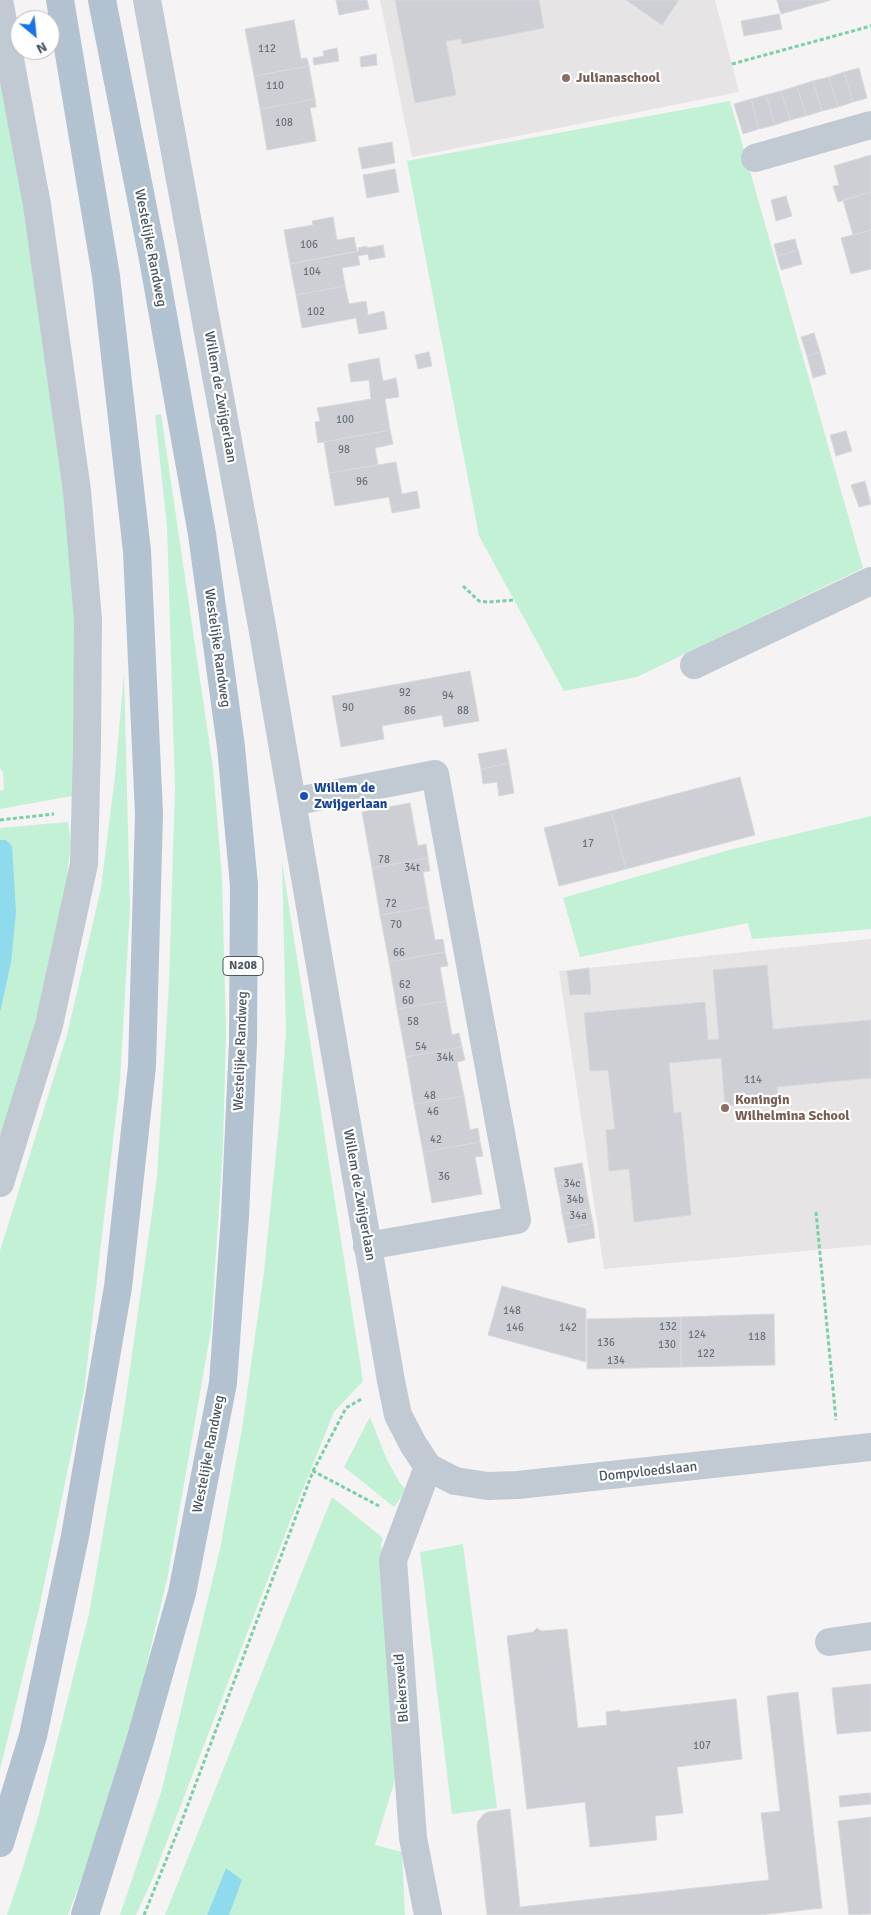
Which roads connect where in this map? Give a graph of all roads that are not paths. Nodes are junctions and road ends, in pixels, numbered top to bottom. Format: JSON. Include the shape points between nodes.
{"nodes":[{"id":1,"x":147,"y":0,"type":"edge"},
{"id":2,"x":0,"y":4,"type":"edge"},
{"id":3,"x":103,"y":5,"type":"edge"},
{"id":4,"x":62,"y":10,"type":"edge"},
{"id":5,"x":871,"y":125,"type":"edge"},
{"id":6,"x":755,"y":158,"type":"dead end"},
{"id":7,"x":871,"y":581,"type":"edge"},
{"id":8,"x":694,"y":664,"type":"dead end"},
{"id":9,"x":292,"y":802,"type":"junction"},
{"id":10,"x":0,"y":1183,"type":"edge"},
{"id":11,"x":367,"y":1246,"type":"junction"},
{"id":12,"x":871,"y":1447,"type":"edge"},
{"id":13,"x":428,"y":1467,"type":"junction"},
{"id":14,"x":871,"y":1636,"type":"edge"},
{"id":15,"x":829,"y":1642,"type":"dead end"},
{"id":16,"x":0,"y":1843,"type":"edge"},
{"id":17,"x":85,"y":1915,"type":"edge"},
{"id":18,"x":428,"y":1915,"type":"edge"}],
"edges":[{"from":1,"to":9,"type":"street","name":"Willem de Zwijgerlaan"},
{"from":2,"to":10,"type":"street","via":[[37,205],[77,491],[88,620],[84,864],[49,1025]]},
{"from":3,"to":17,"type":"main road","name":"Westelijke Randweg","number":"N208","via":[[202,534],[231,747],[244,885],[243,1032],[223,1383],[182,1593]]},
{"from":4,"to":16,"type":"main road","via":[[106,276],[137,551],[148,814],[142,1066],[118,1288],[75,1536],[33,1736]]},
{"from":5,"to":6,"type":"street"},
{"from":7,"to":8,"type":"street"},
{"from":9,"to":11,"type":"street","name":"Willem de Zwijgerlaan"},
{"from":9,"to":11,"type":"street","via":[[435,774],[517,1220]]},
{"from":11,"to":13,"type":"street","name":"Willem de Zwijgerlaan","via":[[398,1414]]},
{"from":12,"to":13,"type":"street","name":"Dompvloedslaan","via":[[518,1485],[488,1486],[455,1481]]},
{"from":13,"to":18,"type":"street","name":"Blekersveld","via":[[394,1560],[413,1838]]},
{"from":14,"to":15,"type":"street"}]}
